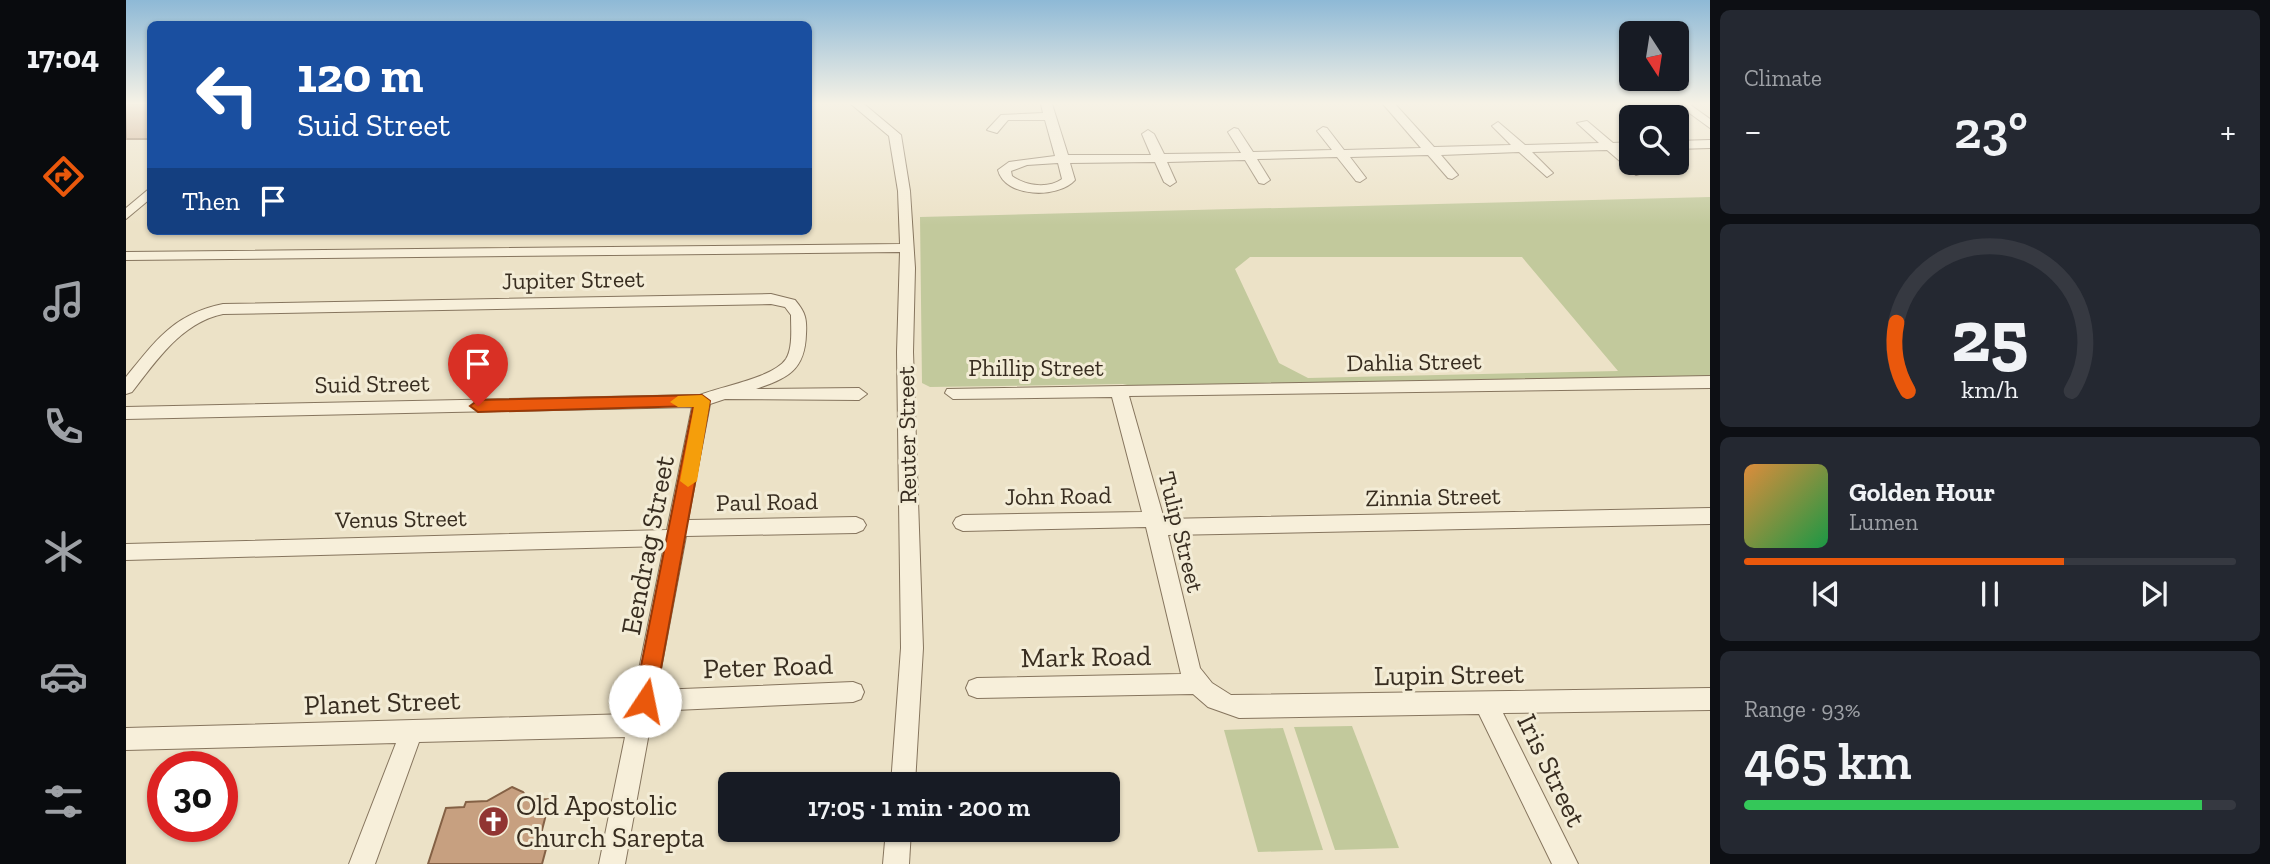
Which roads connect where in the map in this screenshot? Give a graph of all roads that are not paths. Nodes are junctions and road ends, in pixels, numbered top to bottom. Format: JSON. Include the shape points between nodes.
{"nodes":[{"id":1,"x":896,"y":144,"type":"edge"},
{"id":2,"x":1059,"y":144,"type":"edge"},
{"id":3,"x":1153,"y":144,"type":"edge"},
{"id":4,"x":1242,"y":144,"type":"edge"},
{"id":5,"x":1333,"y":144,"type":"edge"},
{"id":6,"x":1424,"y":144,"type":"edge"},
{"id":7,"x":1517,"y":144,"type":"edge"},
{"id":8,"x":1610,"y":146,"type":"junction"},
{"id":9,"x":1619,"y":146,"type":"edge"},
{"id":10,"x":1522,"y":149,"type":"junction"},
{"id":11,"x":1430,"y":151,"type":"junction"},
{"id":12,"x":1340,"y":153,"type":"junction"},
{"id":13,"x":1619,"y":154,"type":"edge"},
{"id":14,"x":1249,"y":156,"type":"junction"},
{"id":15,"x":1159,"y":158,"type":"junction"},
{"id":16,"x":1064,"y":161,"type":"junction"},
{"id":17,"x":1547,"y":173,"type":"dead end"},
{"id":18,"x":1451,"y":175,"type":"dead end"},
{"id":19,"x":1360,"y":178,"type":"dead end"},
{"id":20,"x":1264,"y":180,"type":"dead end"},
{"id":21,"x":1170,"y":182,"type":"dead end"},
{"id":22,"x":147,"y":195,"type":"edge"},
{"id":23,"x":126,"y":215,"type":"edge"},
{"id":24,"x":907,"y":248,"type":"junction"},
{"id":25,"x":126,"y":256,"type":"edge"},
{"id":26,"x":1710,"y":382,"type":"edge"},
{"id":27,"x":126,"y":387,"type":"edge"},
{"id":28,"x":1119,"y":392,"type":"junction"},
{"id":29,"x":953,"y":393,"type":"dead end"},
{"id":30,"x":859,"y":394,"type":"dead end"},
{"id":31,"x":709,"y":397,"type":"junction"},
{"id":32,"x":126,"y":413,"type":"edge"},
{"id":33,"x":1710,"y":516,"type":"edge"},
{"id":34,"x":963,"y":523,"type":"dead end"},
{"id":35,"x":1155,"y":523,"type":"junction"},
{"id":36,"x":856,"y":524,"type":"dead end"},
{"id":37,"x":678,"y":533,"type":"junction"},
{"id":38,"x":126,"y":552,"type":"edge"},
{"id":39,"x":1197,"y":684,"type":"junction"},
{"id":40,"x":977,"y":688,"type":"dead end"},
{"id":41,"x":853,"y":692,"type":"dead end"},
{"id":42,"x":645,"y":701,"type":"junction"},
{"id":43,"x":1709,"y":701,"type":"edge"},
{"id":44,"x":1486,"y":703,"type":"junction"},
{"id":45,"x":640,"y":725,"type":"junction"},
{"id":46,"x":412,"y":731,"type":"junction"},
{"id":47,"x":126,"y":739,"type":"edge"},
{"id":48,"x":904,"y":772,"type":"edge"},
{"id":49,"x":898,"y":842,"type":"edge"},
{"id":50,"x":362,"y":864,"type":"edge"},
{"id":51,"x":612,"y":864,"type":"edge"},
{"id":52,"x":896,"y":864,"type":"edge"},
{"id":53,"x":1565,"y":864,"type":"edge"}],
"edges":[{"from":1,"to":24,"type":"street","name":"Reuter Street"},
{"from":2,"to":16,"type":"street"},
{"from":3,"to":15,"type":"street"},
{"from":4,"to":14,"type":"street"},
{"from":5,"to":12,"type":"street"},
{"from":6,"to":11,"type":"street"},
{"from":7,"to":10,"type":"street"},
{"from":8,"to":9,"type":"street"},
{"from":8,"to":10,"type":"street"},
{"from":8,"to":13,"type":"street"},
{"from":10,"to":11,"type":"street"},
{"from":10,"to":17,"type":"street"},
{"from":11,"to":12,"type":"street"},
{"from":11,"to":18,"type":"street"},
{"from":12,"to":14,"type":"street"},
{"from":12,"to":19,"type":"street"},
{"from":14,"to":15,"type":"street"},
{"from":14,"to":20,"type":"street"},
{"from":15,"to":16,"type":"street"},
{"from":15,"to":21,"type":"street"},
{"from":16,"to":16,"type":"street","via":[[1069,180],[1064,186],[1027,188],[1008,180],[1004,170],[1013,164]]},
{"from":22,"to":23,"type":"street"},
{"from":24,"to":25,"type":"street"},
{"from":24,"to":48,"type":"street","name":"Reuter Street","via":[[912,648]]},
{"from":26,"to":28,"type":"street","name":"Dahlia Street"},
{"from":27,"to":31,"type":"street","name":"Jupiter Street","via":[[177,327],[195,316],[223,309],[758,299],[794,306],[799,315],[791,365],[772,377]]},
{"from":28,"to":29,"type":"street","name":"Phillip Street"},
{"from":28,"to":35,"type":"street","name":"Tulip Street"},
{"from":30,"to":31,"type":"street"},
{"from":31,"to":32,"type":"street","name":"Suid Street"},
{"from":31,"to":37,"type":"street","name":"Eendrag Street"},
{"from":33,"to":35,"type":"street","name":"Zinnia Street"},
{"from":34,"to":35,"type":"street","name":"John Road"},
{"from":35,"to":39,"type":"street","name":"Tulip Street"},
{"from":36,"to":37,"type":"street","name":"Paul Road"},
{"from":37,"to":38,"type":"street","name":"Venus Street"},
{"from":37,"to":42,"type":"street","name":"Eendrag Street"},
{"from":39,"to":40,"type":"street","name":"Mark Road"},
{"from":39,"to":44,"type":"street","name":"Lupin Street","via":[[1218,701],[1239,707]]},
{"from":41,"to":42,"type":"street","name":"Peter Road"},
{"from":42,"to":45,"type":"street","name":"Eendrag Street"},
{"from":43,"to":44,"type":"street","name":"Lupin Street"},
{"from":44,"to":53,"type":"street","name":"Iris Street"},
{"from":45,"to":46,"type":"street","name":"Planet Street"},
{"from":45,"to":51,"type":"street","name":"Eendrag Street"},
{"from":46,"to":47,"type":"street","name":"Planet Street"},
{"from":46,"to":50,"type":"street"},
{"from":49,"to":52,"type":"street"}]}
